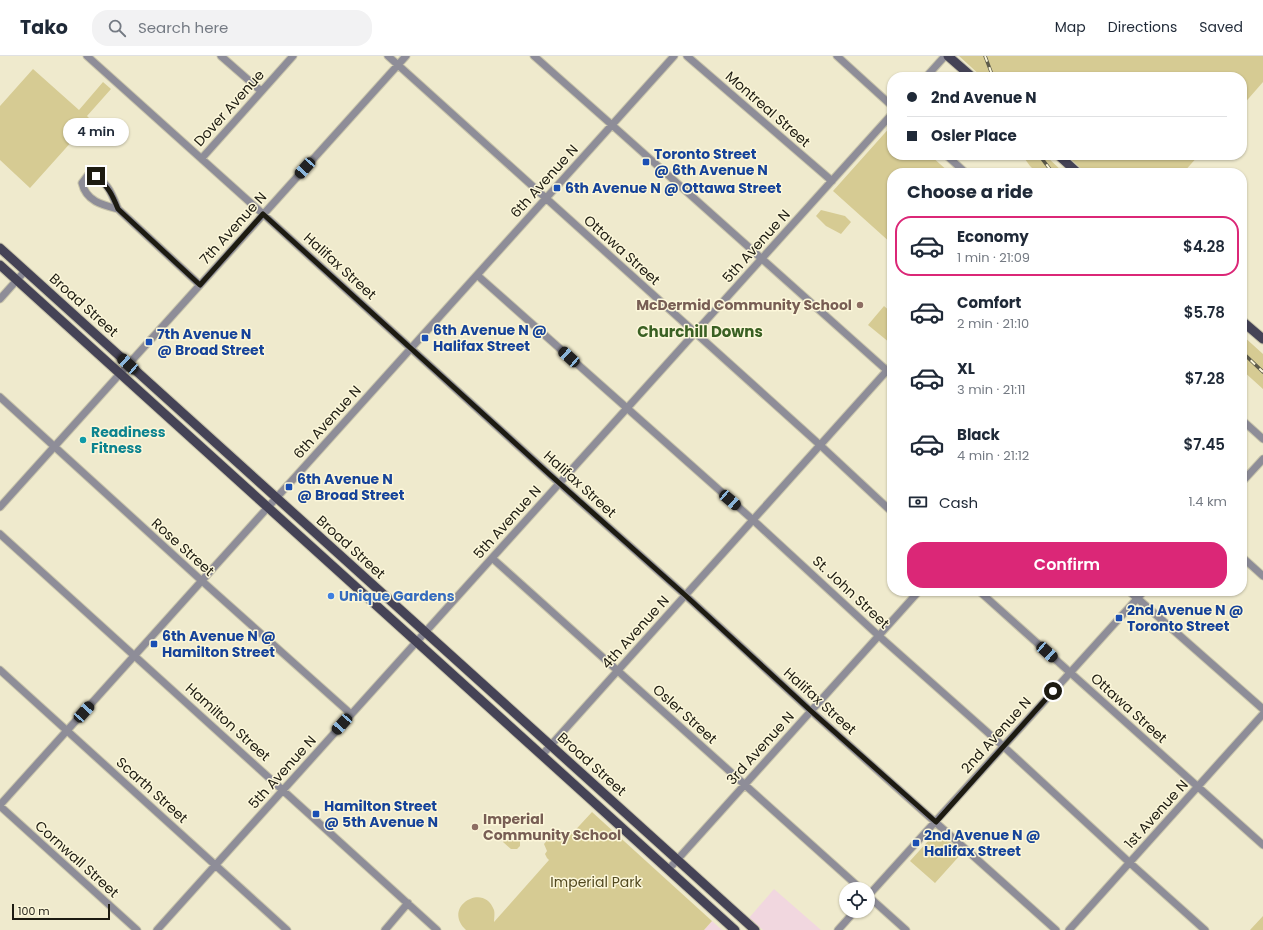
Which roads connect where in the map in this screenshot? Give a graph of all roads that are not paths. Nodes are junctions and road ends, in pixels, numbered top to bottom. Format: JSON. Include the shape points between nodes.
{"nodes":[{"id":1,"x":87,"y":56,"type":"edge"},
{"id":2,"x":221,"y":56,"type":"edge"},
{"id":3,"x":293,"y":56,"type":"edge"},
{"id":4,"x":388,"y":56,"type":"edge"},
{"id":5,"x":406,"y":56,"type":"edge"},
{"id":6,"x":534,"y":56,"type":"edge"},
{"id":7,"x":674,"y":56,"type":"edge"},
{"id":8,"x":687,"y":56,"type":"edge"},
{"id":9,"x":836,"y":56,"type":"edge"},
{"id":10,"x":945,"y":56,"type":"edge"},
{"id":11,"x":948,"y":56,"type":"edge"},
{"id":12,"x":398,"y":65,"type":"junction"},
{"id":13,"x":931,"y":72,"type":"edge"},
{"id":14,"x":966,"y":72,"type":"edge"},
{"id":15,"x":261,"y":91,"type":"junction"},
{"id":16,"x":887,"y":102,"type":"edge"},
{"id":17,"x":887,"y":120,"type":"edge"},
{"id":18,"x":612,"y":125,"type":"junction"},
{"id":19,"x":202,"y":158,"type":"junction"},
{"id":20,"x":952,"y":160,"type":"edge"},
{"id":21,"x":1064,"y":160,"type":"edge"},
{"id":22,"x":960,"y":168,"type":"edge"},
{"id":23,"x":1072,"y":168,"type":"edge"},
{"id":24,"x":832,"y":181,"type":"junction"},
{"id":25,"x":546,"y":199,"type":"junction"},
{"id":26,"x":118,"y":209,"type":"junction"},
{"id":27,"x":263,"y":214,"type":"junction"},
{"id":28,"x":0,"y":248,"type":"edge"},
{"id":29,"x":762,"y":259,"type":"junction"},
{"id":30,"x":0,"y":265,"type":"edge"},
{"id":31,"x":25,"y":271,"type":"junction"},
{"id":32,"x":477,"y":275,"type":"junction"},
{"id":33,"x":17,"y":280,"type":"junction"},
{"id":34,"x":200,"y":285,"type":"junction"},
{"id":35,"x":0,"y":299,"type":"edge"},
{"id":36,"x":1247,"y":325,"type":"edge"},
{"id":37,"x":695,"y":333,"type":"junction"},
{"id":38,"x":1263,"y":339,"type":"edge"},
{"id":39,"x":411,"y":349,"type":"junction"},
{"id":40,"x":128,"y":364,"type":"junction"},
{"id":41,"x":887,"y":367,"type":"edge"},
{"id":42,"x":887,"y":373,"type":"edge"},
{"id":43,"x":120,"y":374,"type":"junction"},
{"id":44,"x":0,"y":397,"type":"edge"},
{"id":45,"x":627,"y":409,"type":"junction"},
{"id":46,"x":1247,"y":425,"type":"edge"},
{"id":47,"x":1263,"y":439,"type":"edge"},
{"id":48,"x":820,"y":445,"type":"junction"},
{"id":49,"x":55,"y":447,"type":"junction"},
{"id":50,"x":1263,"y":459,"type":"edge"},
{"id":51,"x":1247,"y":477,"type":"edge"},
{"id":52,"x":560,"y":483,"type":"junction"},
{"id":53,"x":277,"y":498,"type":"junction"},
{"id":54,"x":0,"y":507,"type":"edge"},
{"id":55,"x":268,"y":507,"type":"junction"},
{"id":56,"x":887,"y":507,"type":"edge"},
{"id":57,"x":753,"y":520,"type":"junction"},
{"id":58,"x":0,"y":534,"type":"edge"},
{"id":59,"x":492,"y":558,"type":"junction"},
{"id":60,"x":1247,"y":562,"type":"edge"},
{"id":61,"x":1263,"y":576,"type":"edge"},
{"id":62,"x":202,"y":582,"type":"junction"},
{"id":63,"x":685,"y":595,"type":"junction"},
{"id":64,"x":915,"y":596,"type":"edge"},
{"id":65,"x":985,"y":596,"type":"edge"},
{"id":66,"x":1135,"y":596,"type":"edge"},
{"id":67,"x":1137,"y":598,"type":"junction"},
{"id":68,"x":425,"y":632,"type":"junction"},
{"id":69,"x":879,"y":636,"type":"junction"},
{"id":70,"x":417,"y":642,"type":"junction"},
{"id":71,"x":135,"y":655,"type":"junction"},
{"id":72,"x":0,"y":670,"type":"edge"},
{"id":73,"x":618,"y":670,"type":"junction"},
{"id":74,"x":1070,"y":673,"type":"junction"},
{"id":75,"x":1263,"y":709,"type":"edge"},
{"id":76,"x":811,"y":711,"type":"junction"},
{"id":77,"x":351,"y":714,"type":"junction"},
{"id":78,"x":1263,"y":714,"type":"edge"},
{"id":79,"x":68,"y":730,"type":"junction"},
{"id":80,"x":551,"y":745,"type":"junction"},
{"id":81,"x":1003,"y":746,"type":"junction"},
{"id":82,"x":542,"y":755,"type":"junction"},
{"id":83,"x":744,"y":785,"type":"junction"},
{"id":84,"x":1198,"y":787,"type":"junction"},
{"id":85,"x":283,"y":790,"type":"junction"},
{"id":86,"x":0,"y":806,"type":"edge"},
{"id":87,"x":936,"y":822,"type":"junction"},
{"id":88,"x":1263,"y":845,"type":"edge"},
{"id":89,"x":677,"y":860,"type":"junction"},
{"id":90,"x":1130,"y":863,"type":"junction"},
{"id":91,"x":215,"y":865,"type":"junction"},
{"id":92,"x":668,"y":870,"type":"junction"},
{"id":93,"x":853,"y":882,"type":"edge"},
{"id":94,"x":875,"y":888,"type":"edge"},
{"id":95,"x":875,"y":902,"type":"edge"},
{"id":96,"x":408,"y":903,"type":"junction"},
{"id":97,"x":849,"y":918,"type":"edge"},
{"id":98,"x":137,"y":930,"type":"edge"},
{"id":99,"x":157,"y":930,"type":"edge"},
{"id":100,"x":287,"y":930,"type":"edge"},
{"id":101,"x":385,"y":930,"type":"edge"},
{"id":102,"x":437,"y":930,"type":"edge"},
{"id":103,"x":735,"y":930,"type":"edge"},
{"id":104,"x":755,"y":930,"type":"edge"},
{"id":105,"x":838,"y":930,"type":"edge"},
{"id":106,"x":906,"y":930,"type":"edge"},
{"id":107,"x":1056,"y":930,"type":"edge"},
{"id":108,"x":1069,"y":930,"type":"edge"},
{"id":109,"x":1205,"y":930,"type":"edge"}],
"edges":[{"from":1,"to":19,"type":"street","name":"Halifax Street"},
{"from":2,"to":15,"type":"street"},
{"from":3,"to":15,"type":"street","name":"Dover Avenue"},
{"from":4,"to":12,"type":"street","name":"Ottawa Street"},
{"from":5,"to":12,"type":"street","name":"7th Avenue N"},
{"from":6,"to":18,"type":"street"},
{"from":7,"to":18,"type":"street","name":"6th Avenue N"},
{"from":8,"to":24,"type":"street","name":"Montreal Street"},
{"from":9,"to":16,"type":"street"},
{"from":10,"to":13,"type":"street"},
{"from":11,"to":14,"type":"main road"},
{"from":12,"to":25,"type":"street","name":"Ottawa Street"},
{"from":12,"to":27,"type":"street","name":"7th Avenue N"},
{"from":15,"to":19,"type":"street","name":"Dover Avenue"},
{"from":17,"to":24,"type":"street","name":"5th Avenue N"},
{"from":18,"to":25,"type":"street","name":"6th Avenue N"},
{"from":18,"to":29,"type":"street"},
{"from":19,"to":27,"type":"street","name":"Halifax Street"},
{"from":20,"to":22,"type":"street"},
{"from":21,"to":23,"type":"main road"},
{"from":24,"to":29,"type":"street","name":"5th Avenue N"},
{"from":25,"to":32,"type":"street","name":"6th Avenue N"},
{"from":25,"to":37,"type":"street","name":"Ottawa Street"},
{"from":26,"to":26,"type":"street","via":[[112,193],[105,184],[96,176],[88,176],[82,183],[84,191],[101,204]]},
{"from":26,"to":34,"type":"street"},
{"from":27,"to":34,"type":"street","name":"7th Avenue N"},
{"from":27,"to":39,"type":"street","name":"Halifax Street"},
{"from":28,"to":31,"type":"main road","name":"Broad Street"},
{"from":29,"to":37,"type":"street","name":"5th Avenue N"},
{"from":29,"to":41,"type":"street"},
{"from":30,"to":33,"type":"main road","name":"Broad Street"},
{"from":31,"to":33,"type":"street"},
{"from":31,"to":40,"type":"main road","name":"Broad Street"},
{"from":32,"to":39,"type":"street","name":"6th Avenue N"},
{"from":32,"to":45,"type":"street","name":"St. John Street"},
{"from":33,"to":35,"type":"street"},
{"from":33,"to":43,"type":"main road","name":"Broad Street"},
{"from":34,"to":40,"type":"street","name":"7th Avenue N"},
{"from":36,"to":38,"type":"main road"},
{"from":37,"to":45,"type":"street","name":"5th Avenue N"},
{"from":37,"to":48,"type":"street","name":"Ottawa Street"},
{"from":39,"to":52,"type":"street","name":"Halifax Street"},
{"from":39,"to":53,"type":"street","name":"6th Avenue N"},
{"from":40,"to":43,"type":"street","name":"7th Avenue N"},
{"from":40,"to":53,"type":"main road","name":"Broad Street"},
{"from":42,"to":48,"type":"street","name":"4th Avenue N"},
{"from":43,"to":49,"type":"street","name":"7th Avenue N"},
{"from":43,"to":55,"type":"main road","name":"Broad Street"},
{"from":44,"to":49,"type":"street","name":"Rose Street"},
{"from":45,"to":52,"type":"street","name":"5th Avenue N"},
{"from":45,"to":57,"type":"street","name":"St. John Street"},
{"from":46,"to":47,"type":"street"},
{"from":48,"to":56,"type":"street","name":"Ottawa Street"},
{"from":48,"to":57,"type":"street","name":"4th Avenue N"},
{"from":49,"to":54,"type":"street","name":"7th Avenue N"},
{"from":49,"to":62,"type":"street","name":"Rose Street"},
{"from":50,"to":51,"type":"street"},
{"from":52,"to":59,"type":"street","name":"5th Avenue N"},
{"from":52,"to":63,"type":"street","name":"Halifax Street"},
{"from":53,"to":55,"type":"street","name":"6th Avenue N"},
{"from":53,"to":68,"type":"main road","name":"Broad Street"},
{"from":55,"to":62,"type":"street","name":"6th Avenue N"},
{"from":55,"to":70,"type":"main road","name":"Broad Street"},
{"from":57,"to":63,"type":"street","name":"4th Avenue N"},
{"from":57,"to":69,"type":"street","name":"St. John Street"},
{"from":58,"to":71,"type":"street","name":"Hamilton Street"},
{"from":59,"to":68,"type":"street","name":"5th Avenue N"},
{"from":59,"to":73,"type":"street","name":"Osler Street"},
{"from":60,"to":61,"type":"street"},
{"from":62,"to":71,"type":"street","name":"6th Avenue N"},
{"from":62,"to":77,"type":"street","name":"Rose Street"},
{"from":63,"to":73,"type":"street","name":"4th Avenue N"},
{"from":63,"to":76,"type":"street","name":"Halifax Street"},
{"from":64,"to":69,"type":"street","name":"3rd Avenue N"},
{"from":65,"to":74,"type":"street","name":"Ottawa Street"},
{"from":66,"to":67,"type":"street"},
{"from":67,"to":74,"type":"street","name":"2nd Avenue N"},
{"from":67,"to":75,"type":"street"},
{"from":68,"to":70,"type":"street","name":"5th Avenue N"},
{"from":68,"to":80,"type":"main road","name":"Broad Street"},
{"from":69,"to":76,"type":"street","name":"3rd Avenue N"},
{"from":69,"to":81,"type":"street","name":"St. John Street"},
{"from":70,"to":77,"type":"street","name":"5th Avenue N"},
{"from":70,"to":82,"type":"main road","name":"Broad Street"},
{"from":71,"to":79,"type":"street","name":"6th Avenue N"},
{"from":71,"to":85,"type":"street","name":"Hamilton Street"},
{"from":72,"to":79,"type":"street","name":"Scarth Street"},
{"from":73,"to":80,"type":"street","name":"4th Avenue N"},
{"from":73,"to":83,"type":"street","name":"Osler Street"},
{"from":74,"to":81,"type":"street","name":"2nd Avenue N"},
{"from":74,"to":84,"type":"street","name":"Ottawa Street"},
{"from":76,"to":83,"type":"street","name":"3rd Avenue N"},
{"from":76,"to":87,"type":"street","name":"Halifax Street"},
{"from":77,"to":85,"type":"street","name":"5th Avenue N"},
{"from":78,"to":84,"type":"street","name":"1st Avenue N"},
{"from":79,"to":86,"type":"street","name":"6th Avenue N"},
{"from":79,"to":91,"type":"street","name":"Scarth Street"},
{"from":80,"to":82,"type":"street","name":"4th Avenue N"},
{"from":80,"to":89,"type":"main road","name":"Broad Street"},
{"from":81,"to":87,"type":"street","name":"2nd Avenue N"},
{"from":81,"to":90,"type":"street","name":"St. John Street"},
{"from":82,"to":92,"type":"main road","name":"Broad Street"},
{"from":83,"to":89,"type":"street","name":"3rd Avenue N"},
{"from":83,"to":93,"type":"street","name":"Osler Street"},
{"from":84,"to":88,"type":"street","name":"Ottawa Street"},
{"from":84,"to":90,"type":"street","name":"1st Avenue N"},
{"from":85,"to":91,"type":"street","name":"5th Avenue N"},
{"from":85,"to":96,"type":"street","name":"Hamilton Street"},
{"from":86,"to":98,"type":"street","name":"Cornwall Street"},
{"from":87,"to":94,"type":"street","name":"2nd Avenue N"},
{"from":87,"to":107,"type":"street","name":"Halifax Street"},
{"from":89,"to":92,"type":"street","name":"3rd Avenue N"},
{"from":89,"to":104,"type":"main road","name":"Broad Street"},
{"from":90,"to":108,"type":"street","name":"1st Avenue N"},
{"from":90,"to":109,"type":"street","name":"St. John Street"},
{"from":91,"to":99,"type":"street","name":"5th Avenue N"},
{"from":91,"to":100,"type":"street","name":"Scarth Street"},
{"from":92,"to":103,"type":"main road","name":"Broad Street"},
{"from":95,"to":106,"type":"street"},
{"from":96,"to":101,"type":"street"},
{"from":96,"to":102,"type":"street","name":"Hamilton Street"},
{"from":97,"to":105,"type":"street"}]}
